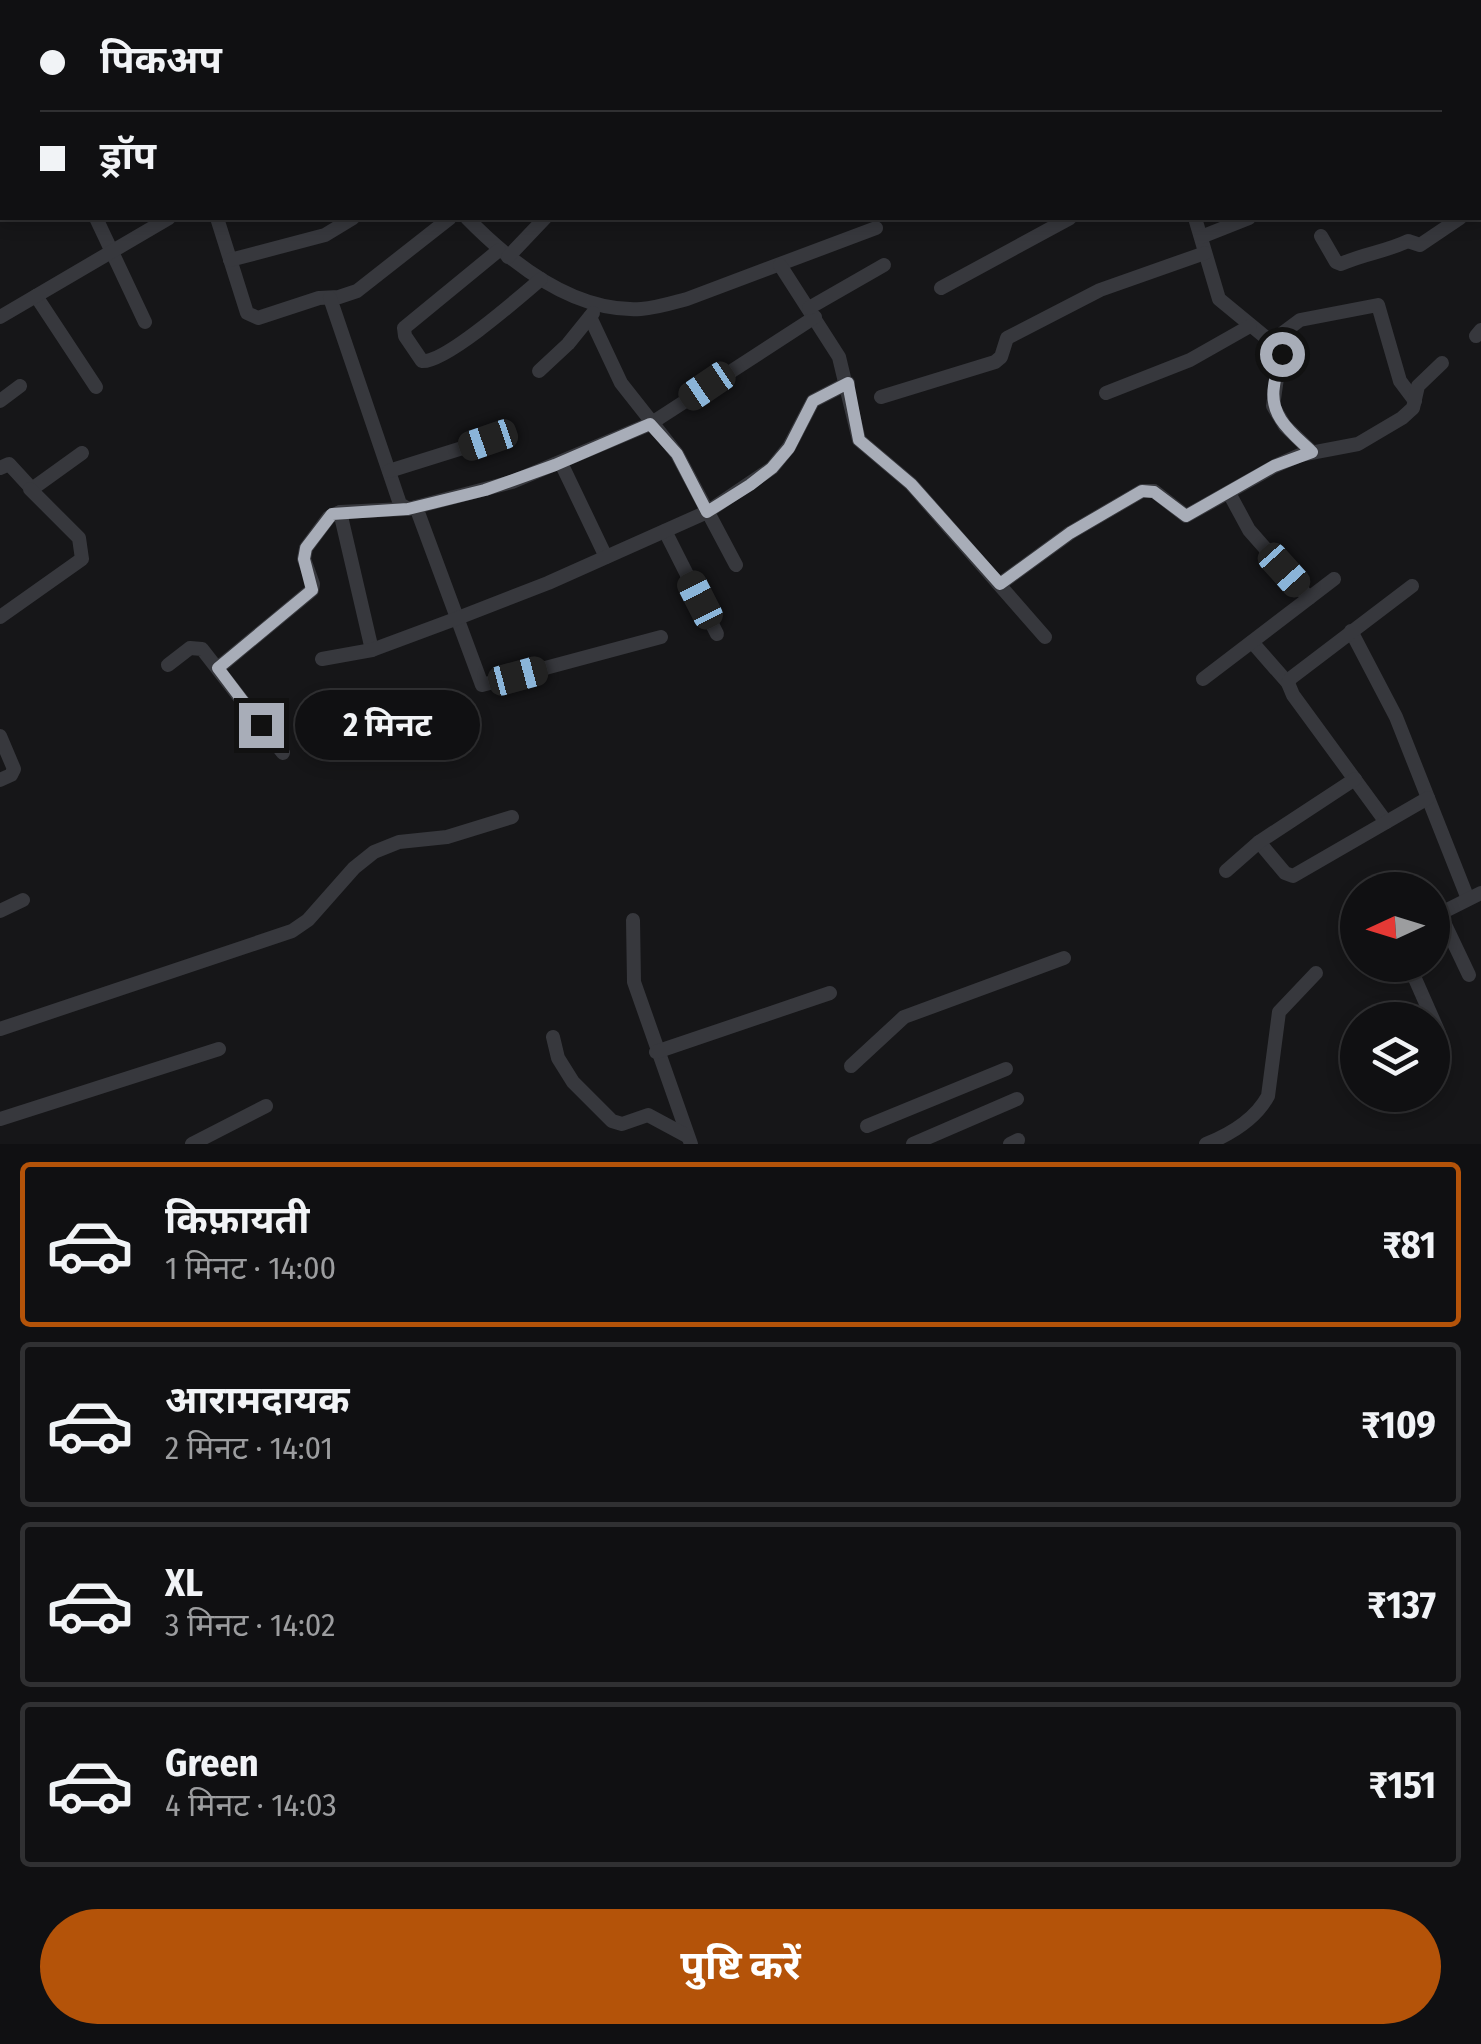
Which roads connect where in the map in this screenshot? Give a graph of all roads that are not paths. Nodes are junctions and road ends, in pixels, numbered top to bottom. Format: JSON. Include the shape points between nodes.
{"nodes":[{"id":1,"x":97,"y":220,"type":"edge"},
{"id":2,"x":164,"y":220,"type":"edge"},
{"id":3,"x":218,"y":220,"type":"edge"},
{"id":4,"x":350,"y":220,"type":"edge"},
{"id":5,"x":447,"y":220,"type":"edge"},
{"id":6,"x":469,"y":220,"type":"edge"},
{"id":7,"x":543,"y":220,"type":"edge"},
{"id":8,"x":1066,"y":220,"type":"edge"},
{"id":9,"x":1196,"y":220,"type":"edge"},
{"id":10,"x":1244,"y":220,"type":"edge"},
{"id":11,"x":1457,"y":220,"type":"edge"},
{"id":12,"x":876,"y":228,"type":"dead end"},
{"id":13,"x":1320,"y":236,"type":"dead end"},
{"id":14,"x":1201,"y":237,"type":"junction"},
{"id":15,"x":112,"y":250,"type":"junction"},
{"id":16,"x":503,"y":253,"type":"junction"},
{"id":17,"x":1205,"y":253,"type":"junction"},
{"id":18,"x":230,"y":260,"type":"junction"},
{"id":19,"x":884,"y":264,"type":"dead end"},
{"id":20,"x":780,"y":265,"type":"junction"},
{"id":21,"x":541,"y":279,"type":"junction"},
{"id":22,"x":942,"y":288,"type":"dead end"},
{"id":23,"x":36,"y":296,"type":"junction"},
{"id":24,"x":330,"y":298,"type":"junction"},
{"id":25,"x":595,"y":311,"type":"junction"},
{"id":26,"x":812,"y":312,"type":"junction"},
{"id":27,"x":0,"y":318,"type":"edge"},
{"id":28,"x":145,"y":322,"type":"dead end"},
{"id":29,"x":1250,"y":326,"type":"junction"},
{"id":30,"x":1272,"y":341,"type":"junction"},
{"id":31,"x":1442,"y":363,"type":"dead end"},
{"id":32,"x":539,"y":371,"type":"dead end"},
{"id":33,"x":848,"y":383,"type":"junction"},
{"id":34,"x":20,"y":386,"type":"dead end"},
{"id":35,"x":96,"y":387,"type":"dead end"},
{"id":36,"x":1106,"y":393,"type":"dead end"},
{"id":37,"x":882,"y":398,"type":"dead end"},
{"id":38,"x":0,"y":400,"type":"edge"},
{"id":39,"x":1415,"y":401,"type":"junction"},
{"id":40,"x":650,"y":424,"type":"junction"},
{"id":41,"x":488,"y":440,"type":"dead end"},
{"id":42,"x":1312,"y":452,"type":"junction"},
{"id":43,"x":82,"y":453,"type":"dead end"},
{"id":44,"x":561,"y":463,"type":"junction"},
{"id":45,"x":0,"y":468,"type":"edge"},
{"id":46,"x":389,"y":472,"type":"junction"},
{"id":47,"x":30,"y":490,"type":"junction"},
{"id":48,"x":1229,"y":493,"type":"junction"},
{"id":49,"x":410,"y":508,"type":"junction"},
{"id":50,"x":340,"y":512,"type":"junction"},
{"id":51,"x":707,"y":512,"type":"junction"},
{"id":52,"x":665,"y":531,"type":"junction"},
{"id":53,"x":606,"y":557,"type":"junction"},
{"id":54,"x":736,"y":565,"type":"dead end"},
{"id":55,"x":1334,"y":579,"type":"dead end"},
{"id":56,"x":1000,"y":584,"type":"junction"},
{"id":57,"x":1412,"y":586,"type":"dead end"},
{"id":58,"x":1309,"y":598,"type":"junction"},
{"id":59,"x":0,"y":617,"type":"edge"},
{"id":60,"x":458,"y":618,"type":"junction"},
{"id":61,"x":1352,"y":632,"type":"junction"},
{"id":62,"x":717,"y":634,"type":"dead end"},
{"id":63,"x":1045,"y":636,"type":"dead end"},
{"id":64,"x":661,"y":637,"type":"dead end"},
{"id":65,"x":1252,"y":642,"type":"junction"},
{"id":66,"x":372,"y":650,"type":"junction"},
{"id":67,"x":322,"y":660,"type":"dead end"},
{"id":68,"x":168,"y":665,"type":"dead end"},
{"id":69,"x":218,"y":668,"type":"junction"},
{"id":70,"x":1204,"y":679,"type":"dead end"},
{"id":71,"x":1288,"y":683,"type":"junction"},
{"id":72,"x":0,"y":736,"type":"edge"},
{"id":73,"x":283,"y":754,"type":"dead end"},
{"id":74,"x":1354,"y":779,"type":"junction"},
{"id":75,"x":0,"y":780,"type":"edge"},
{"id":76,"x":1428,"y":798,"type":"junction"},
{"id":77,"x":512,"y":818,"type":"dead end"},
{"id":78,"x":1386,"y":822,"type":"junction"},
{"id":79,"x":1259,"y":842,"type":"junction"},
{"id":80,"x":1226,"y":871,"type":"dead end"},
{"id":81,"x":1474,"y":896,"type":"edge"},
{"id":82,"x":23,"y":900,"type":"dead end"},
{"id":83,"x":1450,"y":909,"type":"edge"},
{"id":84,"x":0,"y":911,"type":"edge"},
{"id":85,"x":633,"y":920,"type":"dead end"},
{"id":86,"x":1450,"y":941,"type":"edge"},
{"id":87,"x":1064,"y":958,"type":"dead end"},
{"id":88,"x":1316,"y":973,"type":"dead end"},
{"id":89,"x":1468,"y":974,"type":"dead end"},
{"id":90,"x":830,"y":993,"type":"dead end"},
{"id":91,"x":0,"y":1029,"type":"edge"},
{"id":92,"x":552,"y":1037,"type":"dead end"},
{"id":93,"x":218,"y":1048,"type":"dead end"},
{"id":94,"x":656,"y":1052,"type":"junction"},
{"id":95,"x":851,"y":1066,"type":"dead end"},
{"id":96,"x":1006,"y":1069,"type":"dead end"},
{"id":97,"x":1018,"y":1099,"type":"dead end"},
{"id":98,"x":266,"y":1106,"type":"dead end"},
{"id":99,"x":0,"y":1120,"type":"edge"},
{"id":100,"x":866,"y":1126,"type":"dead end"},
{"id":101,"x":689,"y":1140,"type":"edge"},
{"id":102,"x":192,"y":1144,"type":"edge"},
{"id":103,"x":912,"y":1144,"type":"edge"},
{"id":104,"x":1206,"y":1144,"type":"edge"}],
"edges":[{"from":1,"to":15,"type":"street"},
{"from":2,"to":15,"type":"street"},
{"from":3,"to":18,"type":"street"},
{"from":4,"to":18,"type":"street","via":[[325,235]]},
{"from":5,"to":24,"type":"street","via":[[362,287]]},
{"from":6,"to":16,"type":"street"},
{"from":7,"to":16,"type":"street"},
{"from":8,"to":22,"type":"street"},
{"from":9,"to":14,"type":"street"},
{"from":10,"to":14,"type":"street"},
{"from":11,"to":13,"type":"street","via":[[1420,244],[1408,241],[1341,264]]},
{"from":12,"to":20,"type":"street"},
{"from":14,"to":17,"type":"street"},
{"from":15,"to":23,"type":"street"},
{"from":15,"to":28,"type":"street"},
{"from":16,"to":21,"type":"street"},
{"from":16,"to":21,"type":"street","via":[[404,328],[422,361],[464,340]]},
{"from":17,"to":29,"type":"street","via":[[1218,299]]},
{"from":17,"to":37,"type":"street","via":[[1100,290],[1007,338],[994,362]]},
{"from":18,"to":24,"type":"street","via":[[252,318]]},
{"from":19,"to":26,"type":"street"},
{"from":20,"to":25,"type":"street","via":[[655,307]]},
{"from":20,"to":26,"type":"street"},
{"from":21,"to":25,"type":"street"},
{"from":23,"to":27,"type":"street"},
{"from":23,"to":35,"type":"street"},
{"from":24,"to":46,"type":"street"},
{"from":25,"to":32,"type":"street"},
{"from":25,"to":40,"type":"street","via":[[621,383]]},
{"from":26,"to":33,"type":"street"},
{"from":26,"to":40,"type":"street"},
{"from":29,"to":30,"type":"street"},
{"from":29,"to":36,"type":"street","via":[[1190,360]]},
{"from":30,"to":39,"type":"street","via":[[1300,320],[1378,305],[1400,380]]},
{"from":30,"to":42,"type":"street","via":[[1282,354],[1272,397],[1277,416]]},
{"from":31,"to":39,"type":"street","via":[[1418,386]]},
{"from":33,"to":51,"type":"street","via":[[813,401],[772,468]]},
{"from":33,"to":56,"type":"street","via":[[859,440],[911,484]]},
{"from":34,"to":38,"type":"street"},
{"from":39,"to":42,"type":"street","via":[[1408,415],[1358,444]]},
{"from":40,"to":44,"type":"street"},
{"from":40,"to":51,"type":"street","via":[[677,454]]},
{"from":41,"to":46,"type":"street"},
{"from":42,"to":48,"type":"street"},
{"from":43,"to":47,"type":"street"},
{"from":44,"to":49,"type":"street"},
{"from":44,"to":53,"type":"street"},
{"from":45,"to":47,"type":"street","via":[[10,464]]},
{"from":46,"to":49,"type":"street"},
{"from":47,"to":59,"type":"street","via":[[78,538],[82,559]]},
{"from":48,"to":56,"type":"street","via":[[1186,516],[1154,492],[1142,491]]},
{"from":48,"to":58,"type":"street","via":[[1258,543]]},
{"from":49,"to":50,"type":"street"},
{"from":49,"to":60,"type":"street"},
{"from":50,"to":66,"type":"street"},
{"from":50,"to":69,"type":"street","via":[[306,548],[312,590]]},
{"from":51,"to":52,"type":"street"},
{"from":51,"to":54,"type":"street"},
{"from":52,"to":53,"type":"street"},
{"from":52,"to":62,"type":"street"},
{"from":53,"to":60,"type":"street"},
{"from":55,"to":58,"type":"street"},
{"from":56,"to":63,"type":"street"},
{"from":57,"to":61,"type":"street"},
{"from":58,"to":65,"type":"street"},
{"from":60,"to":64,"type":"street","via":[[482,686]]},
{"from":60,"to":66,"type":"street"},
{"from":61,"to":71,"type":"street"},
{"from":61,"to":76,"type":"street"},
{"from":65,"to":70,"type":"street"},
{"from":65,"to":71,"type":"street"},
{"from":66,"to":67,"type":"street"},
{"from":68,"to":69,"type":"street","via":[[194,646]]},
{"from":69,"to":73,"type":"street"},
{"from":71,"to":74,"type":"street"},
{"from":72,"to":75,"type":"street","via":[[14,769]]},
{"from":74,"to":78,"type":"street"},
{"from":74,"to":79,"type":"street"},
{"from":76,"to":78,"type":"street"},
{"from":76,"to":81,"type":"street"},
{"from":77,"to":91,"type":"street","via":[[388,846],[362,860],[292,931]]},
{"from":78,"to":79,"type":"street","via":[[1293,876]]},
{"from":79,"to":80,"type":"street"},
{"from":81,"to":83,"type":"street"},
{"from":82,"to":84,"type":"street"},
{"from":85,"to":94,"type":"street","via":[[634,982]]},
{"from":86,"to":89,"type":"street"},
{"from":87,"to":95,"type":"street","via":[[904,1017]]},
{"from":88,"to":104,"type":"street","via":[[1279,1012],[1262,1106]]},
{"from":90,"to":94,"type":"street"},
{"from":92,"to":101,"type":"street","via":[[573,1082],[615,1124],[648,1115]]},
{"from":93,"to":99,"type":"street"},
{"from":94,"to":101,"type":"street"},
{"from":96,"to":100,"type":"street"},
{"from":97,"to":103,"type":"street"},
{"from":98,"to":102,"type":"street"}]}
